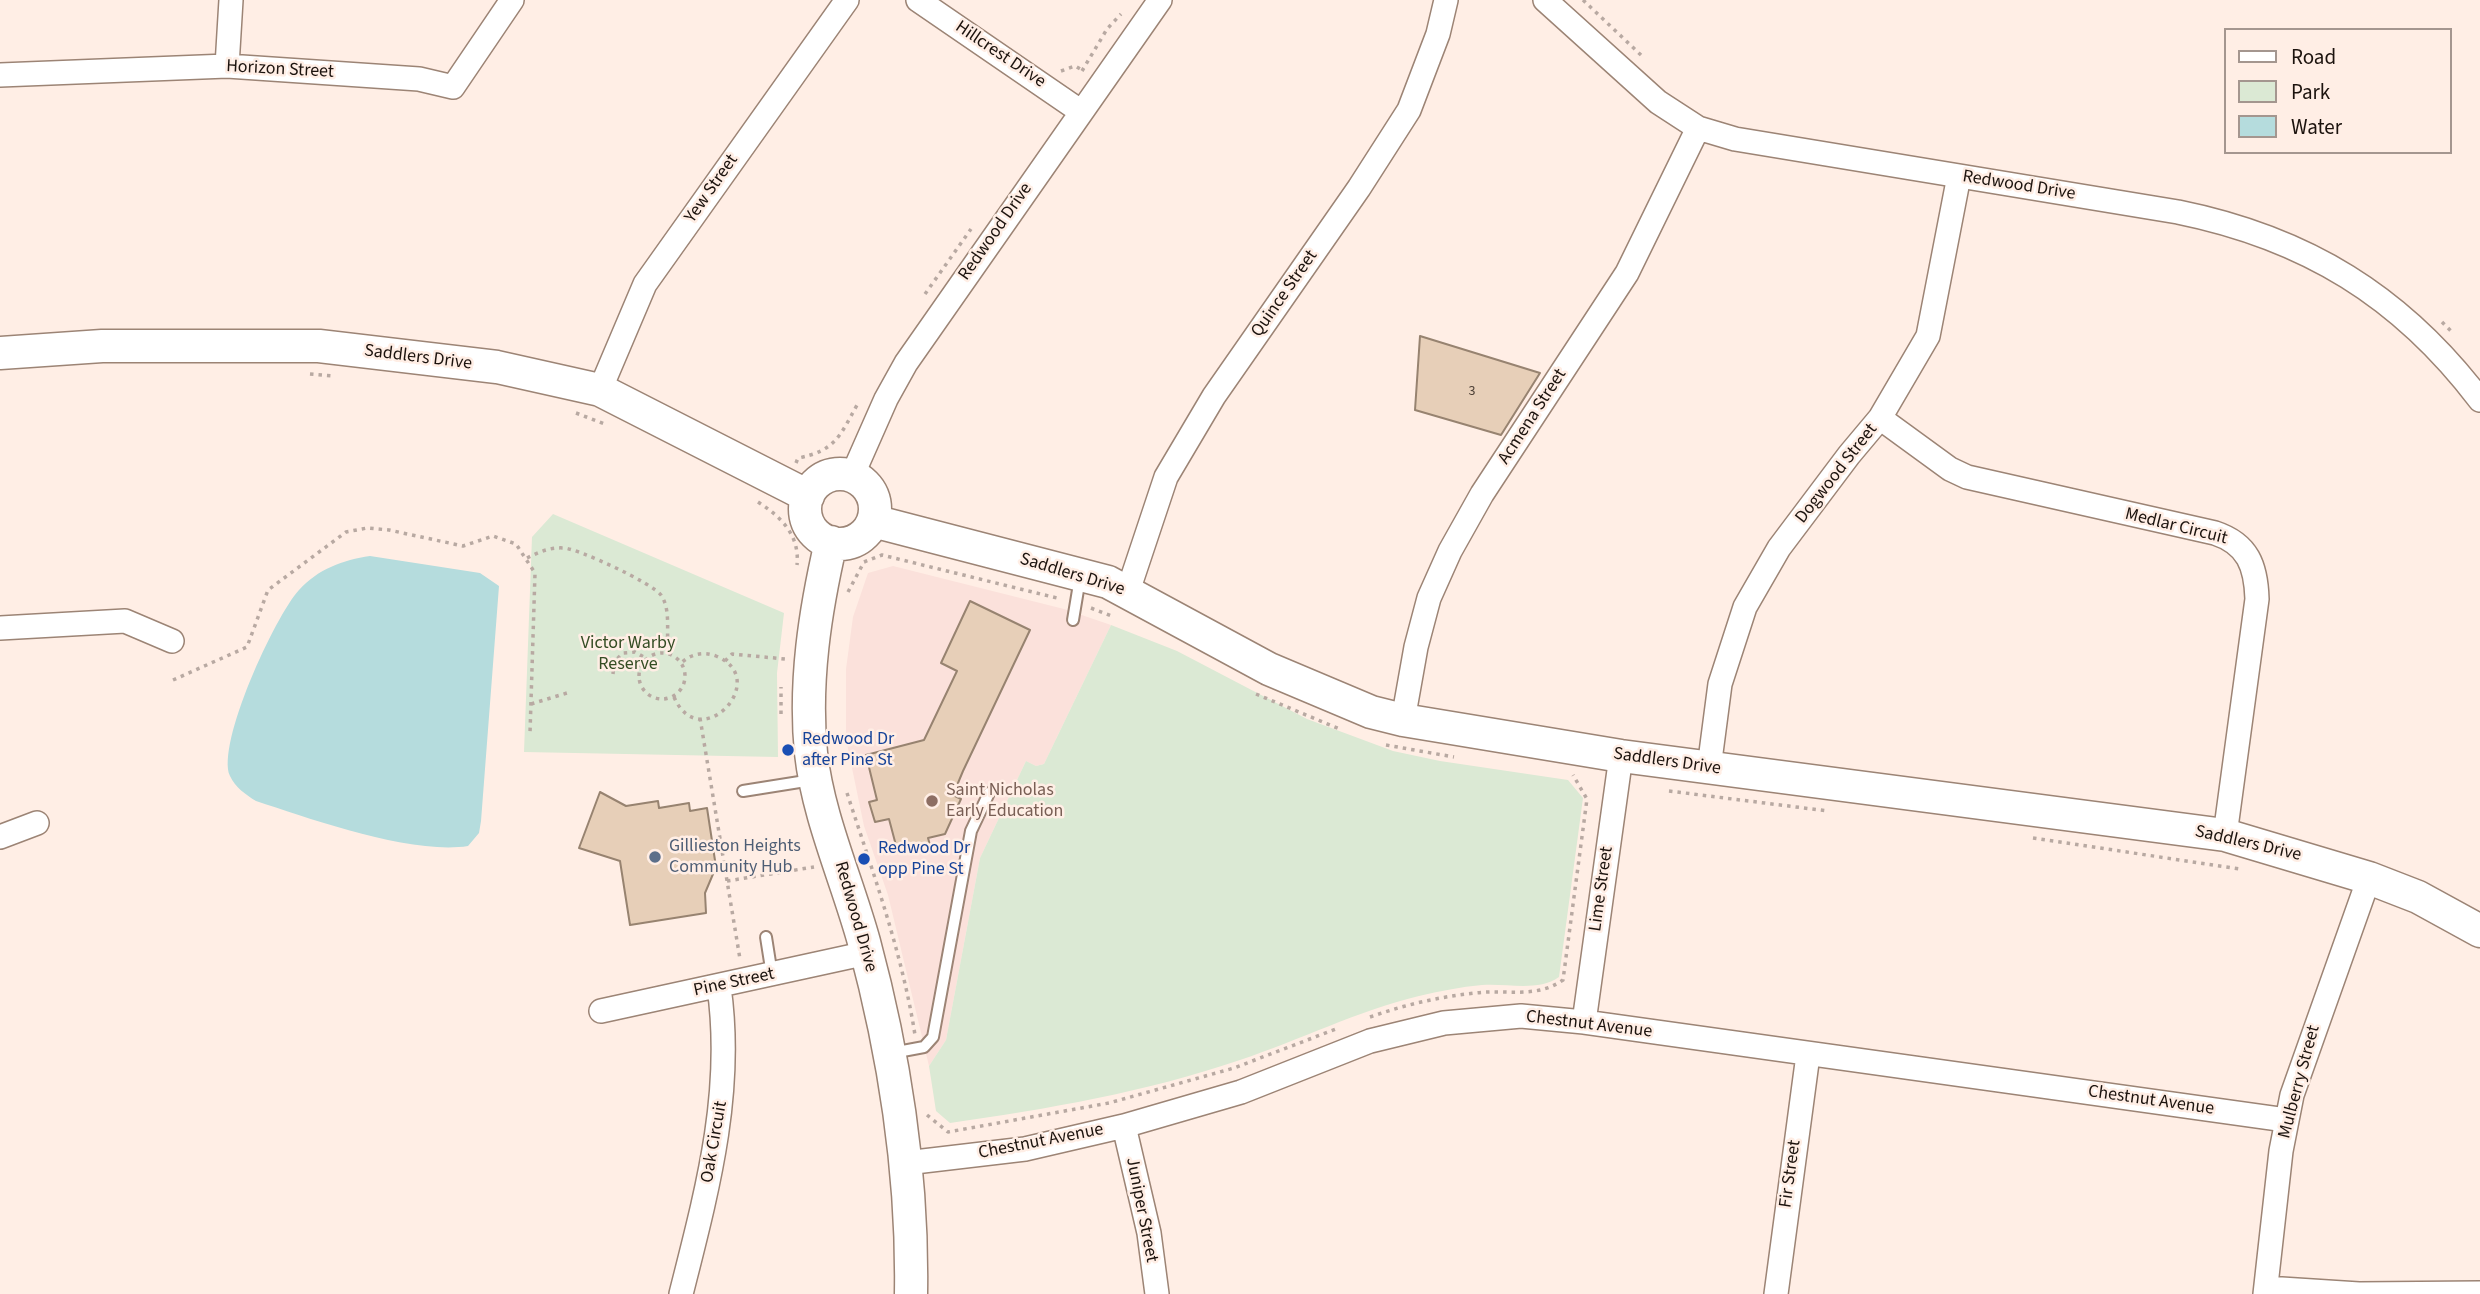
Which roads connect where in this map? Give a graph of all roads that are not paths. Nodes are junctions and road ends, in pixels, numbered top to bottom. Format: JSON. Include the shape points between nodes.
{"nodes":[{"id":1,"x":231,"y":0,"type":"edge"},
{"id":2,"x":512,"y":0,"type":"edge"},
{"id":3,"x":847,"y":0,"type":"edge"},
{"id":4,"x":918,"y":0,"type":"edge"},
{"id":5,"x":1160,"y":0,"type":"edge"},
{"id":6,"x":1446,"y":0,"type":"edge"},
{"id":7,"x":1545,"y":0,"type":"edge"},
{"id":8,"x":228,"y":66,"type":"junction"},
{"id":9,"x":0,"y":75,"type":"edge"},
{"id":10,"x":1080,"y":111,"type":"junction"},
{"id":11,"x":1698,"y":128,"type":"junction"},
{"id":12,"x":1959,"y":176,"type":"junction"},
{"id":13,"x":0,"y":353,"type":"edge"},
{"id":14,"x":600,"y":390,"type":"junction"},
{"id":15,"x":2480,"y":400,"type":"edge"},
{"id":16,"x":1880,"y":418,"type":"junction"},
{"id":17,"x":852,"y":476,"type":"junction"},
{"id":18,"x":808,"y":496,"type":"junction"},
{"id":19,"x":873,"y":520,"type":"junction"},
{"id":20,"x":831,"y":542,"type":"junction"},
{"id":21,"x":1080,"y":575,"type":"junction"},
{"id":22,"x":1128,"y":590,"type":"junction"},
{"id":23,"x":1073,"y":620,"type":"dead end"},
{"id":24,"x":0,"y":628,"type":"edge"},
{"id":25,"x":172,"y":640,"type":"dead end"},
{"id":26,"x":1403,"y":720,"type":"junction"},
{"id":27,"x":1622,"y":756,"type":"junction"},
{"id":28,"x":1709,"y":768,"type":"junction"},
{"id":29,"x":830,"y":780,"type":"junction"},
{"id":30,"x":743,"y":791,"type":"dead end"},
{"id":31,"x":989,"y":793,"type":"dead end"},
{"id":32,"x":37,"y":823,"type":"dead end"},
{"id":33,"x":2225,"y":835,"type":"junction"},
{"id":34,"x":0,"y":837,"type":"edge"},
{"id":35,"x":2369,"y":878,"type":"junction"},
{"id":36,"x":2480,"y":931,"type":"edge"},
{"id":37,"x":766,"y":937,"type":"dead end"},
{"id":38,"x":867,"y":953,"type":"junction"},
{"id":39,"x":772,"y":975,"type":"junction"},
{"id":40,"x":719,"y":986,"type":"junction"},
{"id":41,"x":601,"y":1011,"type":"dead end"},
{"id":42,"x":1584,"y":1022,"type":"junction"},
{"id":43,"x":890,"y":1053,"type":"junction"},
{"id":44,"x":1808,"y":1055,"type":"junction"},
{"id":45,"x":2286,"y":1121,"type":"junction"},
{"id":46,"x":1124,"y":1126,"type":"junction"},
{"id":47,"x":906,"y":1163,"type":"junction"},
{"id":48,"x":2265,"y":1291,"type":"edge"},
{"id":49,"x":2480,"y":1293,"type":"edge"},
{"id":50,"x":681,"y":1294,"type":"edge"},
{"id":51,"x":911,"y":1294,"type":"edge"},
{"id":52,"x":1157,"y":1294,"type":"edge"},
{"id":53,"x":1776,"y":1294,"type":"edge"}],
"edges":[{"from":1,"to":8,"type":"street"},
{"from":2,"to":8,"type":"street","name":"Horizon Street","via":[[453,87],[419,79]]},
{"from":3,"to":14,"type":"street","name":"Yew Street","via":[[645,284]]},
{"from":4,"to":10,"type":"street","name":"Hillcrest Drive"},
{"from":5,"to":10,"type":"street","name":"Redwood Drive"},
{"from":6,"to":22,"type":"street","name":"Quince Street","via":[[1409,110],[1214,396],[1166,477]]},
{"from":7,"to":11,"type":"street","name":"Redwood Drive","via":[[1658,102]]},
{"from":8,"to":9,"type":"street","name":"Horizon Street"},
{"from":10,"to":17,"type":"street","name":"Redwood Drive","via":[[906,363]]},
{"from":11,"to":12,"type":"street","name":"Redwood Drive","via":[[1735,139]]},
{"from":11,"to":26,"type":"street","name":"Acmena Street","via":[[1627,272],[1482,494],[1450,551],[1426,610]]},
{"from":12,"to":15,"type":"street","name":"Redwood Drive","via":[[2222,221],[2300,250],[2373,292],[2414,325]]},
{"from":12,"to":16,"type":"street","name":"Dogwood Street","via":[[1928,336]]},
{"from":13,"to":14,"type":"street","name":"Saddlers Drive","via":[[103,346],[319,346],[497,367]]},
{"from":14,"to":18,"type":"street","name":"Saddlers Drive"},
{"from":16,"to":28,"type":"street","name":"Dogwood Street","via":[[1780,548],[1745,607],[1720,684]]},
{"from":16,"to":33,"type":"street","name":"Medlar Circuit","via":[[1967,477],[2215,533],[2240,544],[2254,568],[2257,599]]},
{"from":17,"to":18,"type":"street","via":[[826,477]]},
{"from":17,"to":19,"type":"street","via":[[872,494]]},
{"from":18,"to":20,"type":"street","via":[[807,520],[816,534]]},
{"from":19,"to":20,"type":"street","via":[[856,540]]},
{"from":19,"to":21,"type":"street","name":"Saddlers Drive"},
{"from":20,"to":29,"type":"street","name":"Redwood Drive","via":[[812,644],[808,700]]},
{"from":21,"to":22,"type":"street","name":"Saddlers Drive"},
{"from":21,"to":23,"type":"lane"},
{"from":22,"to":26,"type":"street","name":"Saddlers Drive","via":[[1269,669],[1371,712]]},
{"from":24,"to":25,"type":"street","via":[[125,621]]},
{"from":26,"to":27,"type":"street","name":"Saddlers Drive"},
{"from":27,"to":28,"type":"street","name":"Saddlers Drive"},
{"from":27,"to":42,"type":"street","name":"Lime Street"},
{"from":28,"to":33,"type":"street","name":"Saddlers Drive"},
{"from":29,"to":30,"type":"lane"},
{"from":29,"to":38,"type":"street","name":"Redwood Drive"},
{"from":31,"to":43,"type":"lane","via":[[971,831],[933,1037],[924,1047]]},
{"from":32,"to":34,"type":"street"},
{"from":33,"to":35,"type":"street","name":"Saddlers Drive"},
{"from":35,"to":36,"type":"street","name":"Saddlers Drive","via":[[2418,897]]},
{"from":35,"to":45,"type":"street","name":"Mulberry Street","via":[[2317,1019]]},
{"from":37,"to":39,"type":"lane"},
{"from":38,"to":39,"type":"street","name":"Pine Street"},
{"from":38,"to":43,"type":"street","name":"Redwood Drive"},
{"from":39,"to":40,"type":"street","name":"Pine Street"},
{"from":40,"to":41,"type":"street","name":"Pine Street"},
{"from":40,"to":50,"type":"street","name":"Oak Circuit","via":[[725,1055],[720,1116]]},
{"from":42,"to":44,"type":"street","name":"Chestnut Avenue"},
{"from":42,"to":46,"type":"street","name":"Chestnut Avenue","via":[[1521,1016],[1444,1023],[1370,1041],[1241,1093]]},
{"from":43,"to":47,"type":"street","name":"Redwood Drive"},
{"from":44,"to":45,"type":"street","name":"Chestnut Avenue"},
{"from":44,"to":53,"type":"street","name":"Fir Street"},
{"from":45,"to":48,"type":"street","name":"Mulberry Street"},
{"from":46,"to":47,"type":"street","name":"Chestnut Avenue","via":[[1025,1149]]},
{"from":46,"to":52,"type":"street","name":"Juniper Street","via":[[1149,1233]]},
{"from":47,"to":51,"type":"street","name":"Redwood Drive"},
{"from":48,"to":49,"type":"street"}]}
